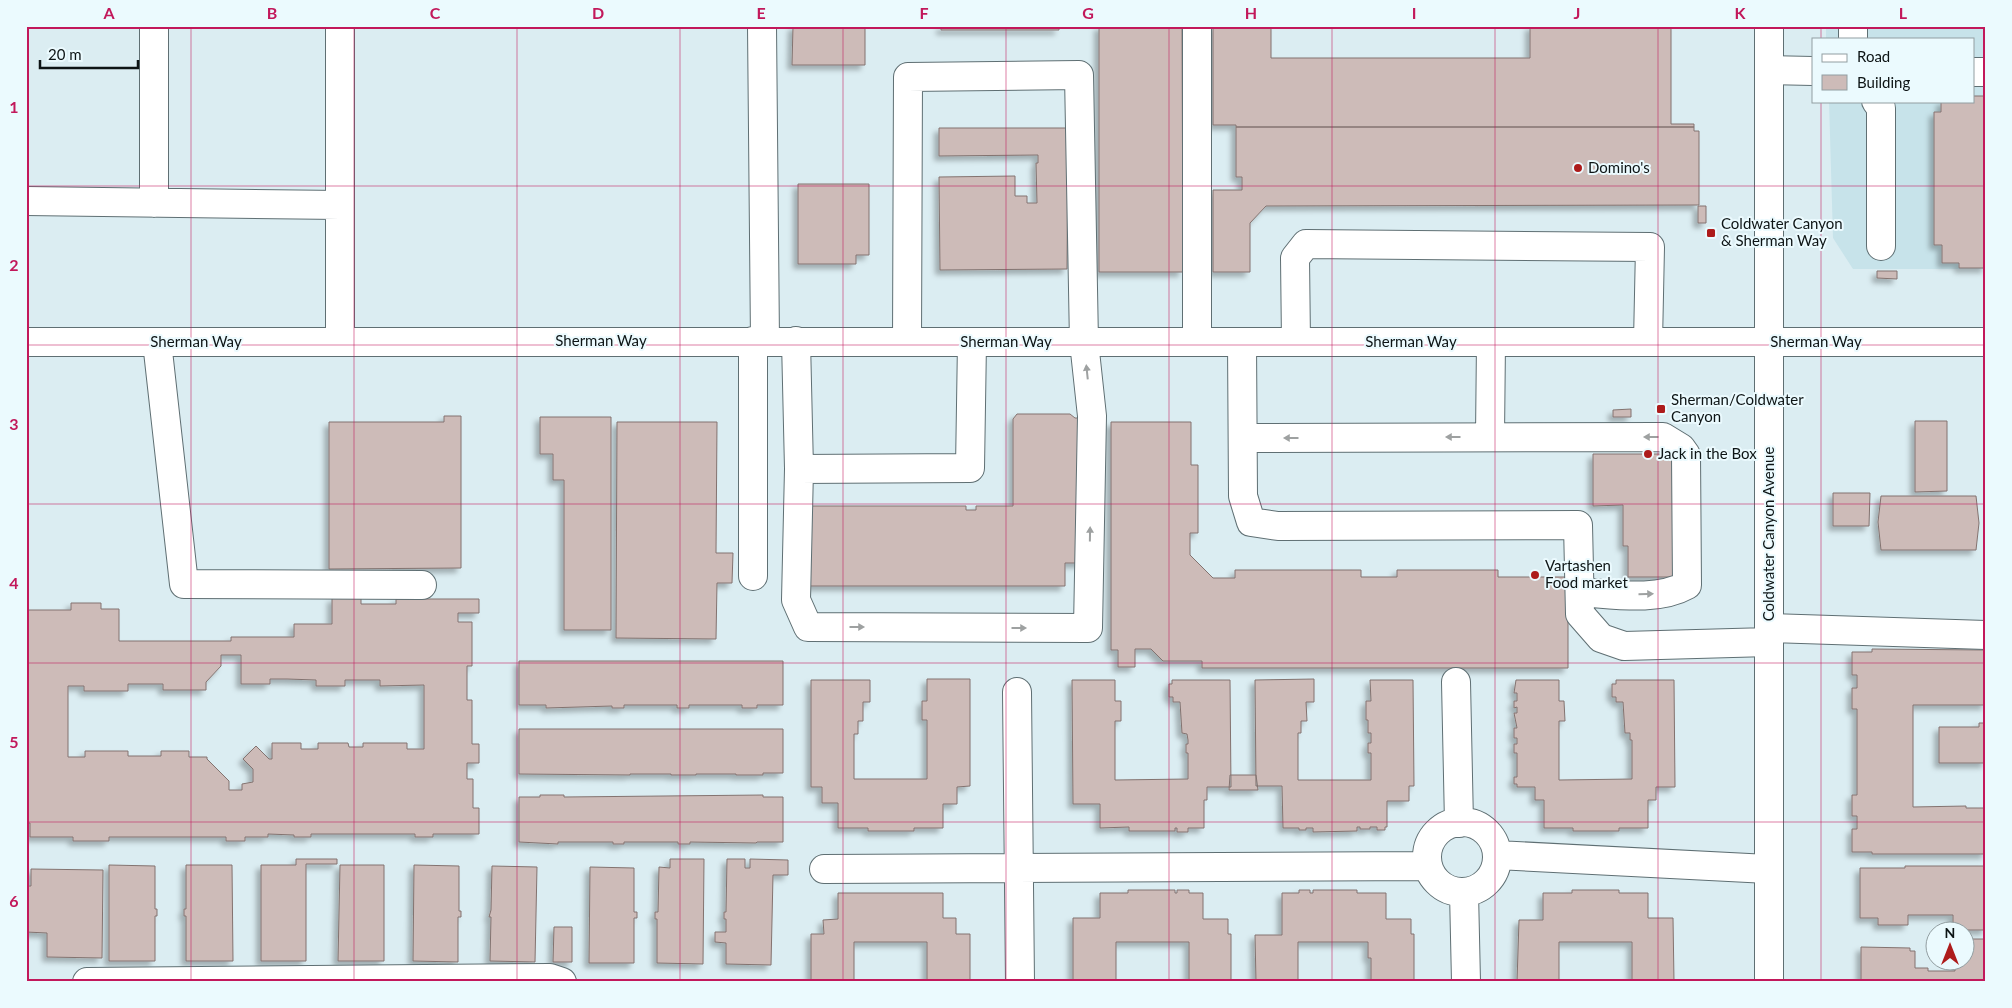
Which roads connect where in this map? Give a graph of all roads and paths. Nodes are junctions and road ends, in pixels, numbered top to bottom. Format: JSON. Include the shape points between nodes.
{"nodes":[{"id":1,"x":154,"y":26,"type":"edge"},
{"id":2,"x":340,"y":26,"type":"edge"},
{"id":3,"x":762,"y":26,"type":"edge"},
{"id":4,"x":1197,"y":26,"type":"edge"},
{"id":5,"x":1769,"y":26,"type":"edge"},
{"id":6,"x":1769,"y":70,"type":"junction"},
{"id":7,"x":1812,"y":70,"type":"edge"},
{"id":8,"x":1877,"y":102,"type":"edge"},
{"id":9,"x":26,"y":201,"type":"edge"},
{"id":10,"x":154,"y":203,"type":"junction"},
{"id":11,"x":340,"y":205,"type":"junction"},
{"id":12,"x":1882,"y":246,"type":"dead end"},
{"id":13,"x":759,"y":341,"type":"junction"},
{"id":14,"x":796,"y":341,"type":"junction"},
{"id":15,"x":26,"y":342,"type":"edge"},
{"id":16,"x":157,"y":342,"type":"junction"},
{"id":17,"x":340,"y":342,"type":"junction"},
{"id":18,"x":907,"y":342,"type":"junction"},
{"id":19,"x":972,"y":342,"type":"junction"},
{"id":20,"x":1084,"y":342,"type":"junction"},
{"id":21,"x":1197,"y":342,"type":"junction"},
{"id":22,"x":1242,"y":342,"type":"junction"},
{"id":23,"x":1296,"y":342,"type":"junction"},
{"id":24,"x":1491,"y":342,"type":"junction"},
{"id":25,"x":1648,"y":342,"type":"junction"},
{"id":26,"x":1770,"y":342,"type":"junction"},
{"id":27,"x":1986,"y":342,"type":"edge"},
{"id":28,"x":1490,"y":436,"type":"junction"},
{"id":29,"x":1243,"y":438,"type":"junction"},
{"id":30,"x":799,"y":469,"type":"junction"},
{"id":31,"x":753,"y":576,"type":"dead end"},
{"id":32,"x":422,"y":585,"type":"dead end"},
{"id":33,"x":1580,"y":592,"type":"junction"},
{"id":34,"x":1769,"y":635,"type":"junction"},
{"id":35,"x":1986,"y":636,"type":"edge"},
{"id":36,"x":1456,"y":682,"type":"dead end"},
{"id":37,"x":1017,"y":692,"type":"dead end"},
{"id":38,"x":1459,"y":823,"type":"junction"},
{"id":39,"x":1497,"y":855,"type":"junction"},
{"id":40,"x":1428,"y":866,"type":"junction"},
{"id":41,"x":824,"y":868,"type":"dead end"},
{"id":42,"x":1019,"y":868,"type":"junction"},
{"id":43,"x":1768,"y":868,"type":"junction"},
{"id":44,"x":1464,"y":892,"type":"junction"},
{"id":45,"x":86,"y":982,"type":"edge"},
{"id":46,"x":562,"y":982,"type":"edge"},
{"id":47,"x":1020,"y":982,"type":"edge"},
{"id":48,"x":1466,"y":982,"type":"edge"},
{"id":49,"x":1768,"y":982,"type":"edge"}],
"edges":[{"from":1,"to":10,"type":"main road"},
{"from":2,"to":11,"type":"main road"},
{"from":3,"to":13,"type":"main road"},
{"from":4,"to":21,"type":"main road"},
{"from":5,"to":6,"type":"main road","name":"Coldwater Canyon Avenue"},
{"from":6,"to":7,"type":"main road"},
{"from":6,"to":26,"type":"main road","name":"Coldwater Canyon Avenue"},
{"from":8,"to":12,"type":"main road","via":[[1882,108]]},
{"from":9,"to":10,"type":"main road"},
{"from":10,"to":11,"type":"main road"},
{"from":11,"to":17,"type":"main road"},
{"from":13,"to":14,"type":"main road","name":"Sherman Way"},
{"from":13,"to":17,"type":"main road","name":"Sherman Way"},
{"from":13,"to":31,"type":"main road"},
{"from":14,"to":18,"type":"main road","name":"Sherman Way"},
{"from":14,"to":30,"type":"main road"},
{"from":15,"to":16,"type":"main road","name":"Sherman Way"},
{"from":16,"to":17,"type":"main road","name":"Sherman Way"},
{"from":16,"to":32,"type":"main road","via":[[184,584]]},
{"from":18,"to":19,"type":"main road","name":"Sherman Way"},
{"from":18,"to":20,"type":"main road","via":[[908,77],[1079,75]]},
{"from":19,"to":20,"type":"main road","name":"Sherman Way"},
{"from":19,"to":30,"type":"main road","via":[[970,468]]},
{"from":20,"to":21,"type":"main road","name":"Sherman Way"},
{"from":30,"to":20,"type":"main road","one_way":true,"via":[[796,600],[808,627],[1088,628],[1092,416]]},
{"from":21,"to":22,"type":"main road","name":"Sherman Way"},
{"from":22,"to":23,"type":"main road","name":"Sherman Way"},
{"from":22,"to":29,"type":"main road"},
{"from":23,"to":24,"type":"main road","name":"Sherman Way"},
{"from":23,"to":25,"type":"main road","via":[[1295,258],[1306,244],[1650,247]]},
{"from":24,"to":25,"type":"main road","name":"Sherman Way"},
{"from":24,"to":28,"type":"main road"},
{"from":25,"to":26,"type":"main road","name":"Sherman Way"},
{"from":26,"to":27,"type":"main road","name":"Sherman Way"},
{"from":26,"to":34,"type":"main road","name":"Coldwater Canyon Avenue"},
{"from":28,"to":29,"type":"main road","one_way":true},
{"from":33,"to":28,"type":"main road","one_way":true,"via":[[1660,594],[1677,591],[1687,585],[1686,455],[1663,437]]},
{"from":29,"to":33,"type":"main road","via":[[1243,496],[1251,522],[1278,526],[1578,525]]},
{"from":33,"to":34,"type":"main road","via":[[1580,614],[1601,638],[1624,646]]},
{"from":34,"to":35,"type":"main road"},
{"from":34,"to":43,"type":"main road","name":"Coldwater Canyon Avenue"},
{"from":36,"to":38,"type":"main road"},
{"from":37,"to":42,"type":"main road"},
{"from":38,"to":39,"type":"main road","via":[[1470,823],[1489,835]]},
{"from":38,"to":40,"type":"main road","via":[[1438,832],[1431,843]]},
{"from":39,"to":43,"type":"main road"},
{"from":39,"to":44,"type":"main road","via":[[1492,876],[1484,885]]},
{"from":40,"to":42,"type":"main road"},
{"from":40,"to":44,"type":"main road","via":[[1441,885],[1452,891]]},
{"from":41,"to":42,"type":"main road"},
{"from":42,"to":47,"type":"main road"},
{"from":43,"to":49,"type":"main road","name":"Coldwater Canyon Avenue"},
{"from":44,"to":48,"type":"main road"},
{"from":45,"to":46,"type":"main road","via":[[550,978]]}]}
